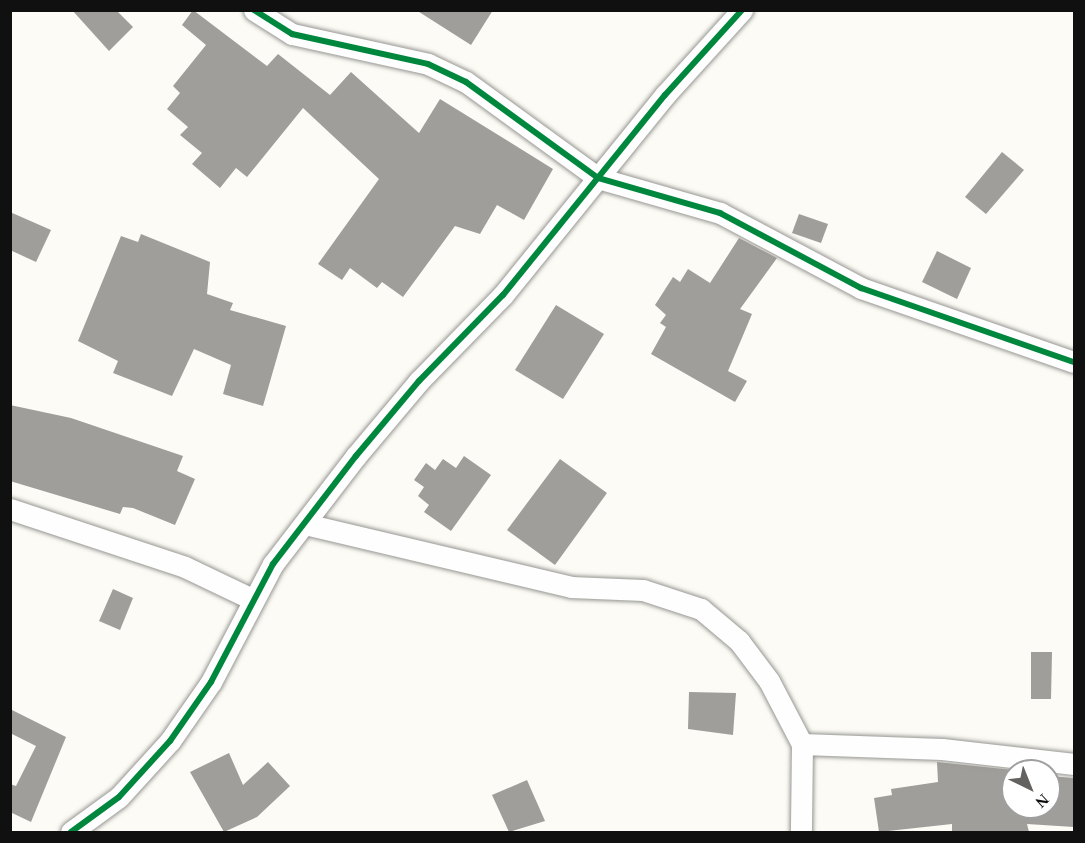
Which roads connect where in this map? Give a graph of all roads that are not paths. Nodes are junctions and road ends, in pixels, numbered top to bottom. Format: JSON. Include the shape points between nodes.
{"nodes":[{"id":1,"x":254,"y":10,"type":"edge"},
{"id":2,"x":742,"y":10,"type":"edge"},
{"id":3,"x":598,"y":178,"type":"junction"},
{"id":4,"x":1074,"y":362,"type":"edge"},
{"id":5,"x":10,"y":508,"type":"edge"},
{"id":6,"x":305,"y":524,"type":"junction"},
{"id":7,"x":254,"y":600,"type":"junction"},
{"id":8,"x":802,"y":744,"type":"junction"},
{"id":9,"x":1074,"y":764,"type":"edge"},
{"id":10,"x":71,"y":832,"type":"edge"},
{"id":11,"x":801,"y":832,"type":"edge"}],
"edges":[{"from":1,"to":3,"type":"street","via":[[292,34],[383,51],[428,64],[466,82]]},
{"from":2,"to":3,"type":"street"},
{"from":3,"to":4,"type":"street","via":[[720,213],[861,288]]},
{"from":3,"to":6,"type":"street","via":[[502,295],[419,381]]},
{"from":5,"to":7,"type":"street","via":[[185,567]]},
{"from":6,"to":7,"type":"street","via":[[273,564]]},
{"from":6,"to":8,"type":"street","via":[[571,587],[643,590],[701,609],[740,641],[769,681]]},
{"from":7,"to":10,"type":"street","via":[[211,682],[170,741],[119,796]]},
{"from":8,"to":9,"type":"street","via":[[942,749]]},
{"from":8,"to":11,"type":"street"}]}
